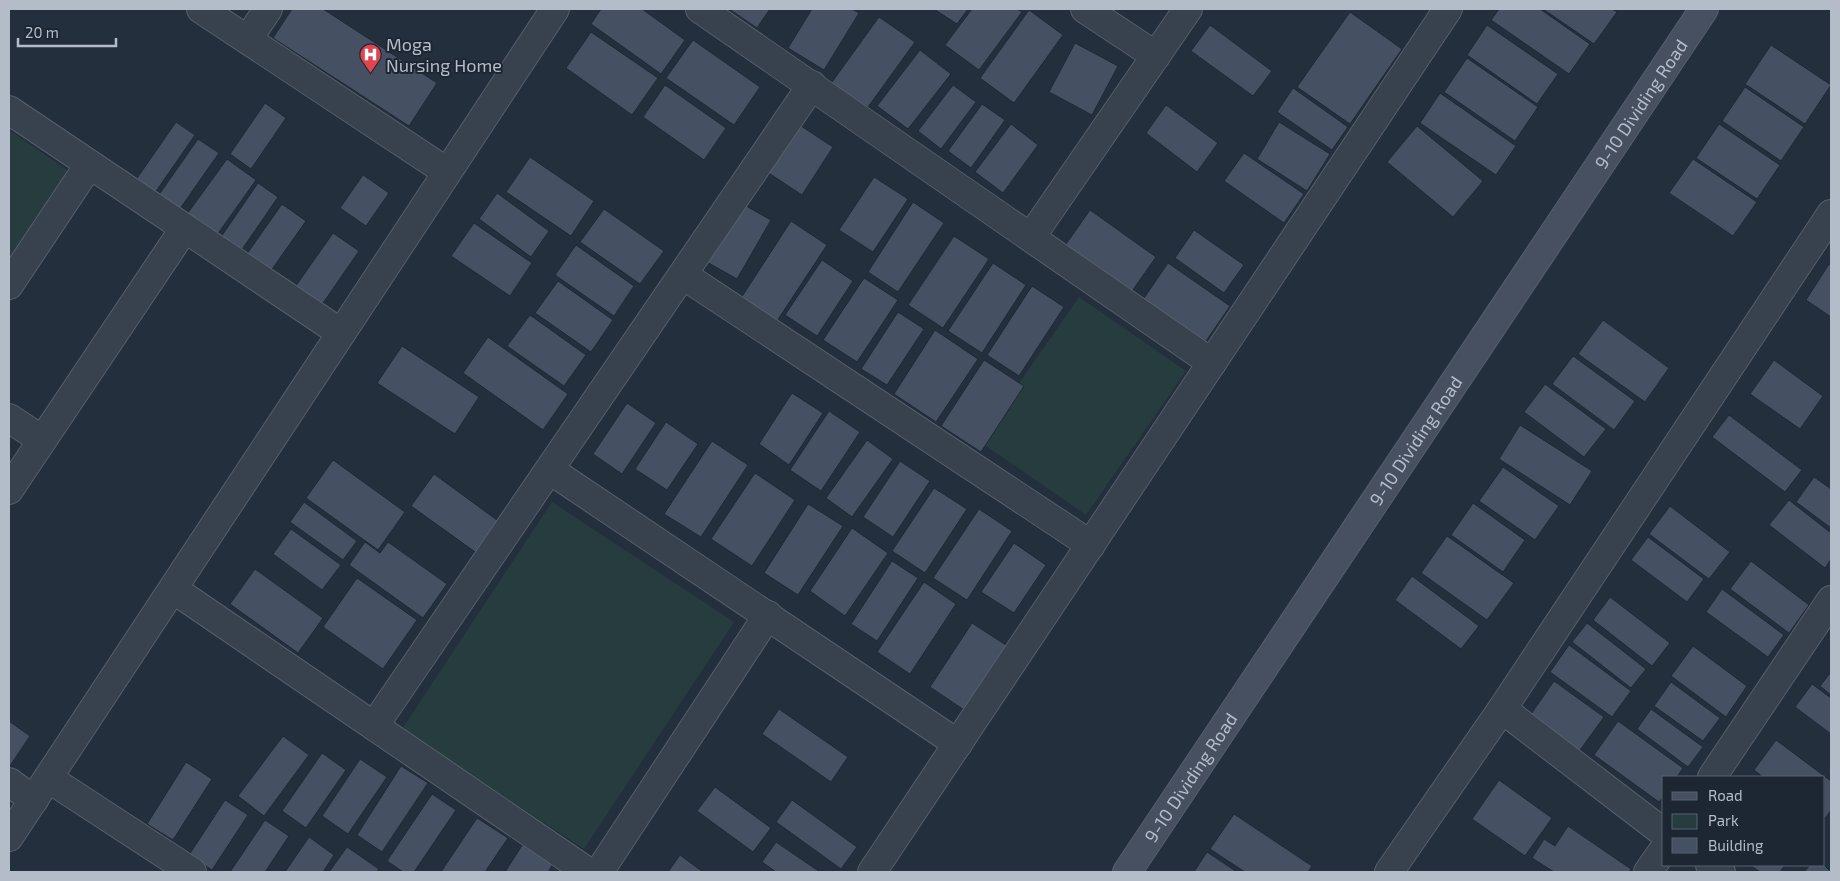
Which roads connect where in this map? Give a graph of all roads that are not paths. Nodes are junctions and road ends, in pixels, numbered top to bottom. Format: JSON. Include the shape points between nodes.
{"nodes":[{"id":1,"x":201,"y":9,"type":"edge"},
{"id":2,"x":268,"y":9,"type":"edge"},
{"id":3,"x":555,"y":9,"type":"edge"},
{"id":4,"x":700,"y":9,"type":"edge"},
{"id":5,"x":1085,"y":9,"type":"edge"},
{"id":6,"x":1188,"y":9,"type":"edge"},
{"id":7,"x":1448,"y":9,"type":"edge"},
{"id":8,"x":1704,"y":9,"type":"edge"},
{"id":9,"x":248,"y":39,"type":"junction"},
{"id":10,"x":1156,"y":56,"type":"junction"},
{"id":11,"x":812,"y":85,"type":"junction"},
{"id":12,"x":9,"y":110,"type":"edge"},
{"id":13,"x":89,"y":165,"type":"junction"},
{"id":14,"x":448,"y":172,"type":"junction"},
{"id":15,"x":1831,"y":214,"type":"edge"},
{"id":16,"x":184,"y":229,"type":"junction"},
{"id":17,"x":1031,"y":237,"type":"junction"},
{"id":18,"x":683,"y":274,"type":"junction"},
{"id":19,"x":10,"y":280,"type":"edge"},
{"id":20,"x":341,"y":334,"type":"junction"},
{"id":21,"x":1212,"y":363,"type":"junction"},
{"id":22,"x":9,"y":418,"type":"edge"},
{"id":23,"x":42,"y":440,"type":"junction"},
{"id":24,"x":550,"y":470,"type":"junction"},
{"id":25,"x":9,"y":490,"type":"edge"},
{"id":26,"x":1091,"y":545,"type":"junction"},
{"id":27,"x":173,"y":589,"type":"junction"},
{"id":28,"x":1831,"y":600,"type":"edge"},
{"id":29,"x":768,"y":615,"type":"junction"},
{"id":30,"x":1502,"y":709,"type":"junction"},
{"id":31,"x":374,"y":726,"type":"junction"},
{"id":32,"x":958,"y":744,"type":"junction"},
{"id":33,"x":1713,"y":776,"type":"edge"},
{"id":34,"x":9,"y":782,"type":"edge"},
{"id":35,"x":41,"y":789,"type":"junction"},
{"id":36,"x":1662,"y":830,"type":"edge"},
{"id":37,"x":9,"y":837,"type":"edge"},
{"id":38,"x":1662,"y":851,"type":"edge"},
{"id":39,"x":192,"y":872,"type":"edge"},
{"id":40,"x":588,"y":872,"type":"edge"},
{"id":41,"x":599,"y":872,"type":"edge"},
{"id":42,"x":872,"y":872,"type":"edge"},
{"id":43,"x":1127,"y":872,"type":"edge"},
{"id":44,"x":1389,"y":872,"type":"edge"},
{"id":45,"x":1648,"y":872,"type":"edge"}],
"edges":[{"from":1,"to":9,"type":"street"},
{"from":2,"to":9,"type":"street"},
{"from":3,"to":14,"type":"street"},
{"from":4,"to":11,"type":"street"},
{"from":5,"to":10,"type":"street"},
{"from":6,"to":10,"type":"street"},
{"from":7,"to":21,"type":"street"},
{"from":8,"to":43,"type":"street","name":"9-10 Dividing Road"},
{"from":9,"to":14,"type":"street"},
{"from":10,"to":17,"type":"street"},
{"from":11,"to":17,"type":"street"},
{"from":11,"to":18,"type":"street"},
{"from":12,"to":13,"type":"street"},
{"from":13,"to":16,"type":"street"},
{"from":13,"to":19,"type":"street"},
{"from":14,"to":20,"type":"street"},
{"from":15,"to":30,"type":"street"},
{"from":16,"to":20,"type":"street"},
{"from":16,"to":23,"type":"street"},
{"from":17,"to":21,"type":"street"},
{"from":18,"to":24,"type":"street"},
{"from":18,"to":26,"type":"street"},
{"from":20,"to":27,"type":"street"},
{"from":21,"to":26,"type":"street"},
{"from":22,"to":23,"type":"street"},
{"from":23,"to":25,"type":"street"},
{"from":24,"to":29,"type":"street"},
{"from":24,"to":31,"type":"street"},
{"from":26,"to":32,"type":"street"},
{"from":27,"to":31,"type":"street"},
{"from":27,"to":35,"type":"street"},
{"from":28,"to":33,"type":"street"},
{"from":29,"to":32,"type":"street"},
{"from":29,"to":41,"type":"street"},
{"from":30,"to":36,"type":"street"},
{"from":30,"to":44,"type":"street"},
{"from":31,"to":40,"type":"street"},
{"from":32,"to":42,"type":"street"},
{"from":34,"to":35,"type":"street"},
{"from":35,"to":37,"type":"street"},
{"from":35,"to":39,"type":"street"},
{"from":38,"to":45,"type":"street"}]}
